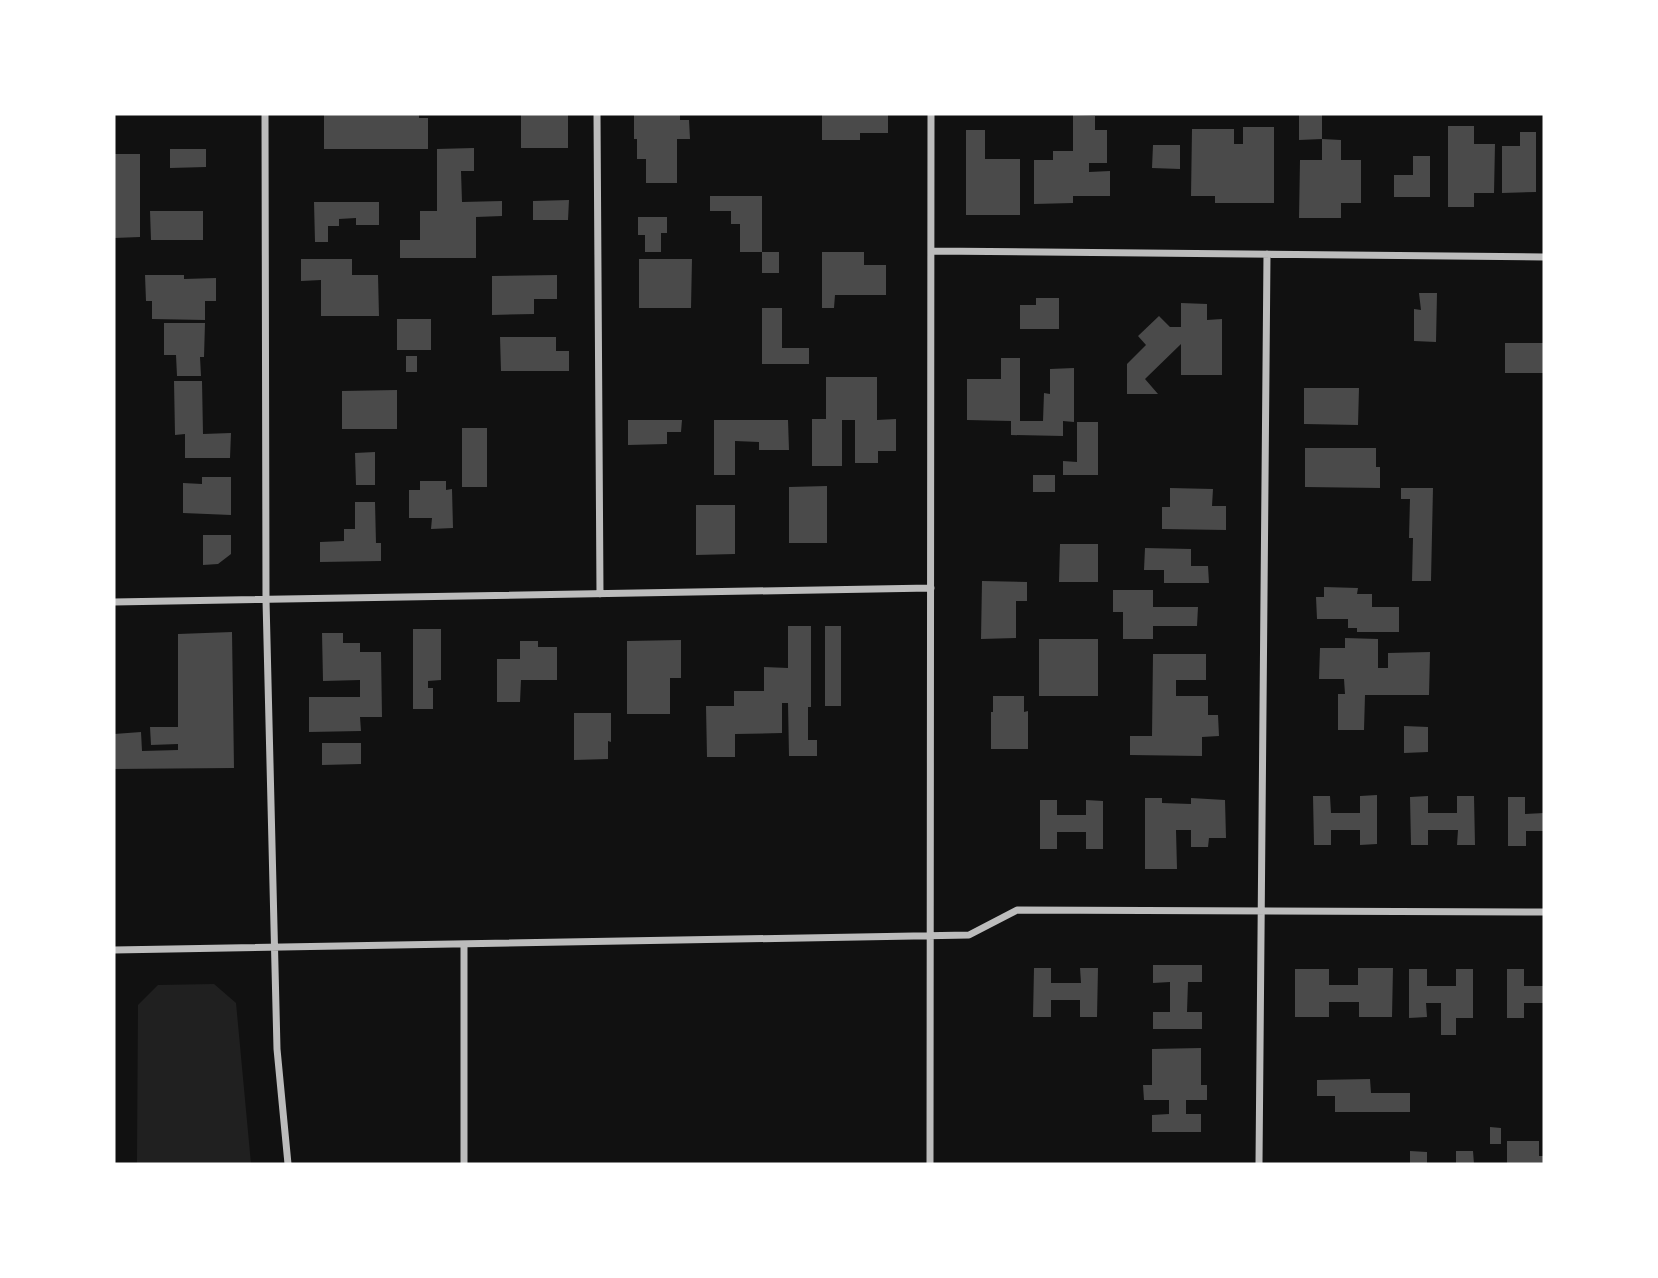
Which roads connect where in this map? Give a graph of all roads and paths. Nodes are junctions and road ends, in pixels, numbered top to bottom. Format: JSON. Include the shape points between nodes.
{"nodes":[{"id":1,"x":265,"y":114,"type":"edge"},
{"id":2,"x":597,"y":114,"type":"edge"},
{"id":3,"x":931,"y":114,"type":"edge"},
{"id":4,"x":931,"y":251,"type":"junction"},
{"id":5,"x":1267,"y":254,"type":"junction"},
{"id":6,"x":1544,"y":257,"type":"edge"},
{"id":7,"x":931,"y":587,"type":"junction"},
{"id":8,"x":600,"y":594,"type":"junction"},
{"id":9,"x":266,"y":600,"type":"junction"},
{"id":10,"x":114,"y":602,"type":"edge"},
{"id":11,"x":1260,"y":911,"type":"junction"},
{"id":12,"x":1544,"y":912,"type":"edge"},
{"id":13,"x":930,"y":936,"type":"junction"},
{"id":14,"x":464,"y":944,"type":"junction"},
{"id":15,"x":275,"y":947,"type":"junction"},
{"id":16,"x":114,"y":950,"type":"edge"},
{"id":17,"x":288,"y":1164,"type":"edge"},
{"id":18,"x":464,"y":1164,"type":"edge"},
{"id":19,"x":930,"y":1164,"type":"edge"},
{"id":20,"x":1259,"y":1164,"type":"edge"}],
"edges":[{"from":1,"to":9,"type":"street"},
{"from":2,"to":8,"type":"street"},
{"from":3,"to":4,"type":"street"},
{"from":4,"to":5,"type":"street"},
{"from":4,"to":7,"type":"street"},
{"from":5,"to":6,"type":"street"},
{"from":5,"to":11,"type":"street"},
{"from":7,"to":8,"type":"street"},
{"from":7,"to":13,"type":"street"},
{"from":8,"to":9,"type":"street"},
{"from":9,"to":10,"type":"street"},
{"from":9,"to":15,"type":"street"},
{"from":11,"to":12,"type":"street"},
{"from":11,"to":13,"type":"street","via":[[1017,910],[969,935]]},
{"from":11,"to":20,"type":"street"},
{"from":13,"to":14,"type":"street"},
{"from":13,"to":19,"type":"street"},
{"from":14,"to":15,"type":"street"},
{"from":14,"to":18,"type":"street"},
{"from":15,"to":16,"type":"street"},
{"from":15,"to":17,"type":"street","via":[[277,1049]]}]}
